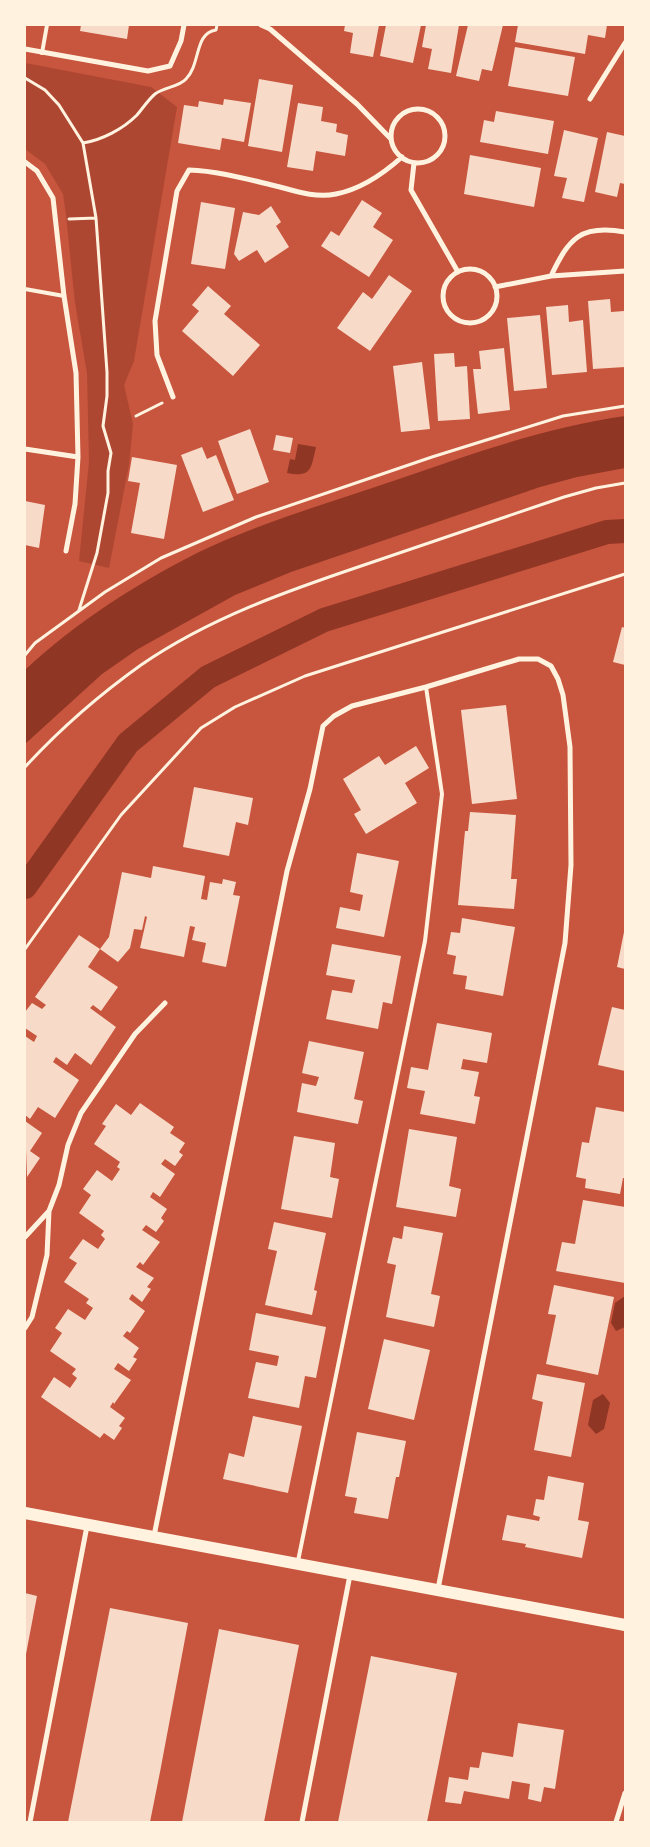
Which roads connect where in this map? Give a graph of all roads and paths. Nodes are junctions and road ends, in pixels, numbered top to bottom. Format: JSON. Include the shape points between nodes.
{"nodes":[{"id":1,"x":47,"y":25,"type":"edge"},
{"id":2,"x":184,"y":25,"type":"edge"},
{"id":3,"x":217,"y":25,"type":"edge"},
{"id":4,"x":261,"y":25,"type":"edge"},
{"id":5,"x":625,"y":43,"type":"edge"},
{"id":6,"x":25,"y":50,"type":"edge"},
{"id":7,"x":42,"y":53,"type":"junction"},
{"id":8,"x":25,"y":78,"type":"edge"},
{"id":9,"x":590,"y":99,"type":"dead end"},
{"id":10,"x":391,"y":139,"type":"junction"},
{"id":11,"x":83,"y":143,"type":"junction"},
{"id":12,"x":402,"y":157,"type":"junction"},
{"id":13,"x":25,"y":162,"type":"edge"},
{"id":14,"x":414,"y":162,"type":"junction"},
{"id":15,"x":56,"y":214,"type":"junction"},
{"id":16,"x":96,"y":218,"type":"junction"},
{"id":17,"x":625,"y":232,"type":"edge"},
{"id":18,"x":625,"y":271,"type":"edge"},
{"id":19,"x":458,"y":272,"type":"junction"},
{"id":20,"x":551,"y":276,"type":"junction"},
{"id":21,"x":495,"y":287,"type":"junction"},
{"id":22,"x":25,"y":289,"type":"edge"},
{"id":23,"x":64,"y":296,"type":"junction"},
{"id":24,"x":173,"y":397,"type":"joint"},
{"id":25,"x":625,"y":406,"type":"edge"},
{"id":26,"x":136,"y":416,"type":"dead end"},
{"id":27,"x":25,"y":449,"type":"edge"},
{"id":28,"x":78,"y":457,"type":"junction"},
{"id":29,"x":625,"y":483,"type":"edge"},
{"id":30,"x":66,"y":551,"type":"dead end"},
{"id":31,"x":625,"y":574,"type":"edge"},
{"id":32,"x":78,"y":610,"type":"junction"},
{"id":33,"x":25,"y":655,"type":"edge"},
{"id":34,"x":426,"y":687,"type":"junction"},
{"id":35,"x":25,"y":767,"type":"edge"},
{"id":36,"x":25,"y":949,"type":"edge"},
{"id":37,"x":165,"y":1002,"type":"dead end"},
{"id":38,"x":49,"y":1211,"type":"junction"},
{"id":39,"x":25,"y":1237,"type":"edge"},
{"id":40,"x":25,"y":1328,"type":"edge"},
{"id":41,"x":25,"y":1513,"type":"edge"},
{"id":42,"x":87,"y":1525,"type":"junction"},
{"id":43,"x":154,"y":1537,"type":"junction"},
{"id":44,"x":297,"y":1564,"type":"junction"},
{"id":45,"x":351,"y":1573,"type":"junction"},
{"id":46,"x":438,"y":1590,"type":"junction"},
{"id":47,"x":625,"y":1625,"type":"edge"},
{"id":48,"x":625,"y":1793,"type":"edge"},
{"id":49,"x":30,"y":1822,"type":"edge"},
{"id":50,"x":302,"y":1822,"type":"edge"},
{"id":51,"x":616,"y":1822,"type":"edge"}],
"edges":[{"from":1,"to":7,"type":"lane"},
{"from":2,"to":7,"type":"street","via":[[170,66],[148,71]]},
{"from":3,"to":11,"type":"path","via":[[216,30],[208,31],[202,37],[198,59],[186,80],[156,94],[136,116],[117,130]]},
{"from":4,"to":10,"type":"street","via":[[316,66]]},
{"from":5,"to":9,"type":"street"},
{"from":6,"to":7,"type":"street"},
{"from":8,"to":11,"type":"path","via":[[59,105]]},
{"from":10,"to":12,"type":"street"},
{"from":10,"to":14,"type":"street","via":[[393,127],[402,114],[417,109],[435,116],[444,127],[444,143],[435,157]]},
{"from":11,"to":16,"type":"path"},
{"from":12,"to":14,"type":"street"},
{"from":12,"to":24,"type":"street","via":[[370,182],[336,194],[314,196],[214,171],[190,170],[177,190],[155,321],[157,355]]},
{"from":13,"to":15,"type":"street","via":[[37,171],[54,198]]},
{"from":14,"to":19,"type":"street","via":[[411,190]]},
{"from":15,"to":16,"type":"path","via":[[72,219]]},
{"from":15,"to":23,"type":"street"},
{"from":16,"to":32,"type":"path","via":[[107,372],[103,426],[111,453],[108,493],[97,553]]},
{"from":17,"to":20,"type":"street","via":[[598,230],[581,234],[569,243]]},
{"from":18,"to":20,"type":"street"},
{"from":19,"to":21,"type":"street","via":[[480,270]]},
{"from":19,"to":21,"type":"street","via":[[451,277],[444,291],[446,307],[456,319],[472,322],[487,316],[496,303]]},
{"from":20,"to":21,"type":"street"},
{"from":22,"to":23,"type":"lane"},
{"from":23,"to":28,"type":"street","via":[[76,374]]},
{"from":24,"to":26,"type":"path"},
{"from":25,"to":32,"type":"path","via":[[563,416],[256,517],[161,558]]},
{"from":27,"to":28,"type":"street"},
{"from":28,"to":30,"type":"street","via":[[75,504]]},
{"from":29,"to":35,"type":"path","via":[[564,497],[286,592],[227,617],[164,651],[104,693],[50,740]]},
{"from":31,"to":36,"type":"path","via":[[305,676],[235,706],[200,728],[122,815]]},
{"from":32,"to":33,"type":"path","via":[[35,643]]},
{"from":34,"to":43,"type":"street","via":[[352,706],[323,726],[285,881]]},
{"from":34,"to":44,"type":"lane","via":[[442,794],[425,941]]},
{"from":34,"to":46,"type":"street","via":[[518,659],[538,659],[551,666],[563,695],[570,747],[572,865],[565,943]]},
{"from":37,"to":38,"type":"street","via":[[135,1034],[82,1113],[68,1145]]},
{"from":38,"to":39,"type":"street"},
{"from":38,"to":40,"type":"street","via":[[47,1255],[32,1317]]},
{"from":41,"to":42,"type":"main road"},
{"from":42,"to":43,"type":"main road"},
{"from":42,"to":49,"type":"street"},
{"from":43,"to":44,"type":"main road"},
{"from":44,"to":45,"type":"main road"},
{"from":45,"to":46,"type":"main road"},
{"from":45,"to":50,"type":"street"},
{"from":46,"to":47,"type":"main road"},
{"from":48,"to":51,"type":"street"}]}
